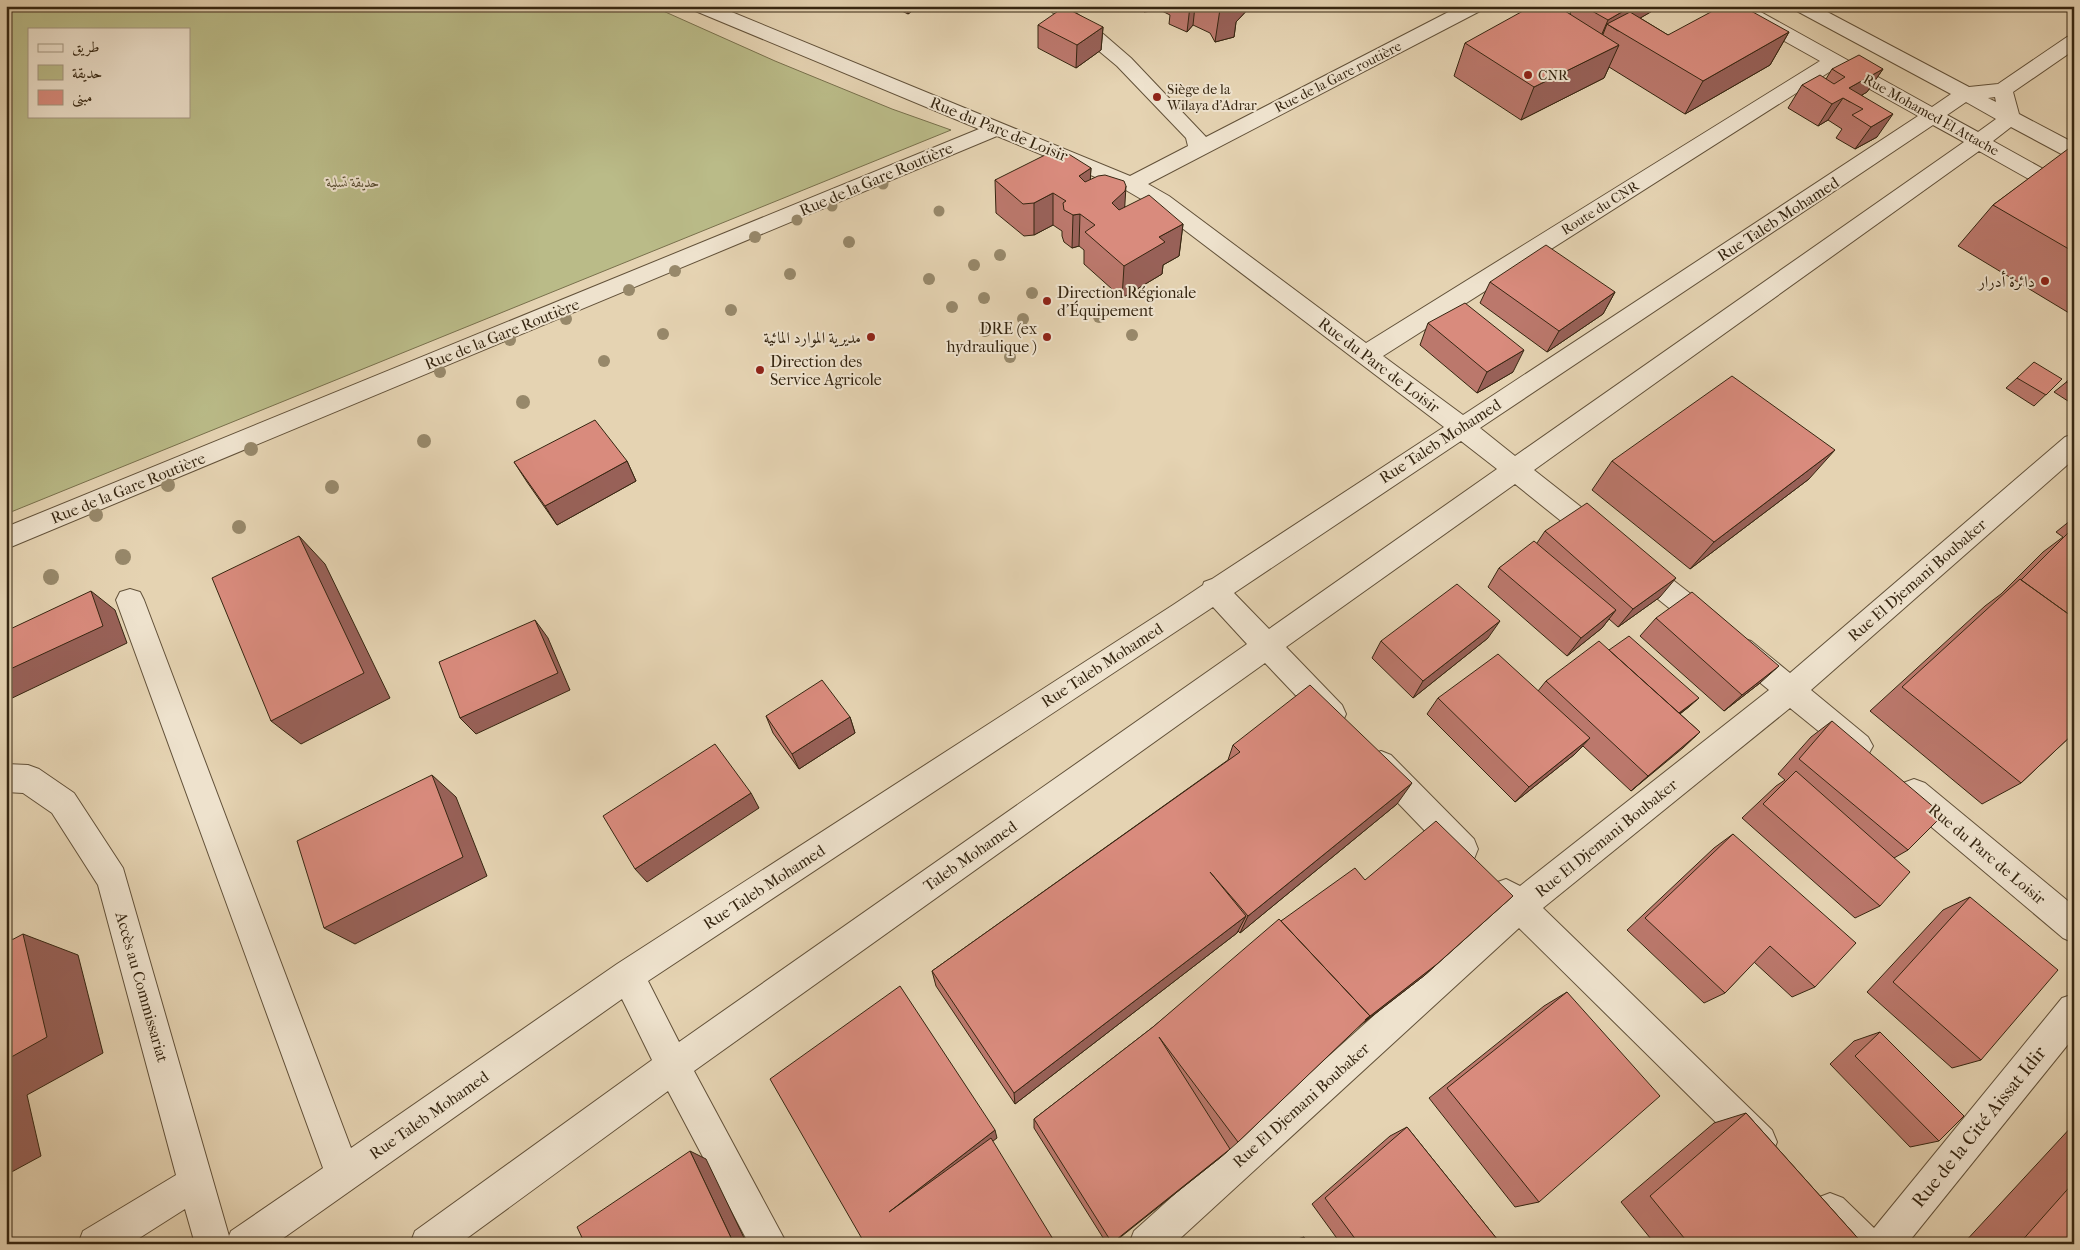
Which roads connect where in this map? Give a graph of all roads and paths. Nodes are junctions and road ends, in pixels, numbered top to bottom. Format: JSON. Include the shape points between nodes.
{"nodes":[{"id":1,"x":700,"y":6,"type":"edge"},
{"id":2,"x":1054,"y":6,"type":"edge"},
{"id":3,"x":1475,"y":6,"type":"edge"},
{"id":4,"x":1736,"y":6,"type":"edge"},
{"id":5,"x":1802,"y":6,"type":"edge"},
{"id":6,"x":2074,"y":42,"type":"edge"},
{"id":7,"x":1834,"y":61,"type":"junction"},
{"id":8,"x":2003,"y":90,"type":"junction"},
{"id":9,"x":1965,"y":94,"type":"junction"},
{"id":10,"x":1933,"y":117,"type":"junction"},
{"id":11,"x":2010,"y":118,"type":"junction"},
{"id":12,"x":998,"y":129,"type":"junction"},
{"id":13,"x":1978,"y":142,"type":"junction"},
{"id":14,"x":1200,"y":148,"type":"junction"},
{"id":15,"x":2074,"y":152,"type":"edge"},
{"id":16,"x":1131,"y":184,"type":"junction"},
{"id":17,"x":2074,"y":195,"type":"edge"},
{"id":18,"x":1366,"y":355,"type":"junction"},
{"id":19,"x":1461,"y":427,"type":"junction"},
{"id":20,"x":2074,"y":444,"type":"edge"},
{"id":21,"x":1516,"y":469,"type":"junction"},
{"id":22,"x":6,"y":538,"type":"edge"},
{"id":23,"x":1214,"y":590,"type":"junction"},
{"id":24,"x":130,"y":600,"type":"dead end"},
{"id":25,"x":1266,"y":646,"type":"junction"},
{"id":26,"x":1791,"y":690,"type":"junction"},
{"id":27,"x":1875,"y":761,"type":"edge"},
{"id":28,"x":6,"y":778,"type":"edge"},
{"id":29,"x":1898,"y":780,"type":"edge"},
{"id":30,"x":1519,"y":907,"type":"junction"},
{"id":31,"x":2074,"y":927,"type":"edge"},
{"id":32,"x":628,"y":976,"type":"junction"},
{"id":33,"x":2074,"y":1010,"type":"edge"},
{"id":34,"x":673,"y":1066,"type":"junction"},
{"id":35,"x":1779,"y":1161,"type":"edge"},
{"id":36,"x":343,"y":1174,"type":"junction"},
{"id":37,"x":197,"y":1182,"type":"junction"},
{"id":38,"x":1807,"y":1189,"type":"edge"},
{"id":39,"x":96,"y":1244,"type":"edge"},
{"id":40,"x":213,"y":1244,"type":"edge"},
{"id":41,"x":244,"y":1244,"type":"edge"},
{"id":42,"x":428,"y":1244,"type":"edge"},
{"id":43,"x":769,"y":1244,"type":"edge"},
{"id":44,"x":1147,"y":1244,"type":"edge"},
{"id":45,"x":1864,"y":1244,"type":"edge"},
{"id":46,"x":1884,"y":1244,"type":"edge"}],
"edges":[{"from":1,"to":12,"type":"street","name":"Rue du Parc de Loisir"},
{"from":2,"to":14,"type":"street","via":[[1124,62],[1196,136]]},
{"from":3,"to":14,"type":"street","name":"Rue de la Gare routière"},
{"from":4,"to":7,"type":"street","name":"Rue Mohamed El Attache"},
{"from":5,"to":9,"type":"street"},
{"from":6,"to":8,"type":"street"},
{"from":7,"to":10,"type":"street","name":"Rue Mohamed El Attache"},
{"from":7,"to":18,"type":"street","name":"Route du CNR"},
{"from":8,"to":9,"type":"street"},
{"from":8,"to":11,"type":"street"},
{"from":9,"to":10,"type":"street","name":"Rue Taleb Mohamed"},
{"from":9,"to":11,"type":"street"},
{"from":10,"to":13,"type":"street","name":"Rue Mohamed El Attache"},
{"from":10,"to":19,"type":"street","name":"Rue Taleb Mohamed"},
{"from":11,"to":13,"type":"street"},
{"from":11,"to":15,"type":"street"},
{"from":12,"to":16,"type":"street","name":"Rue du Parc de Loisir"},
{"from":12,"to":22,"type":"street","name":"Rue de la Gare Routière"},
{"from":13,"to":17,"type":"street","name":"Rue Mohamed El Attache"},
{"from":13,"to":21,"type":"street"},
{"from":14,"to":16,"type":"street","name":"Rue de la Gare routière"},
{"from":16,"to":18,"type":"street","name":"Rue du Parc de Loisir","via":[[1161,201]]},
{"from":18,"to":19,"type":"street","name":"Rue du Parc de Loisir"},
{"from":19,"to":21,"type":"street","name":"Rue du Parc de Loisir"},
{"from":19,"to":23,"type":"street","name":"Rue Taleb Mohamed"},
{"from":20,"to":26,"type":"street","name":"Rue El Djemani Boubaker"},
{"from":21,"to":25,"type":"street"},
{"from":21,"to":26,"type":"street","name":"Rue du Parc de Loisir"},
{"from":23,"to":25,"type":"street"},
{"from":23,"to":32,"type":"street","name":"Rue Taleb Mohamed"},
{"from":24,"to":36,"type":"street"},
{"from":25,"to":30,"type":"street"},
{"from":25,"to":34,"type":"street","name":"Taleb Mohamed"},
{"from":26,"to":27,"type":"street","name":"Rue du Parc de Loisir"},
{"from":26,"to":30,"type":"street","name":"Rue El Djemani Boubaker"},
{"from":28,"to":37,"type":"street","name":"Accès au Commissariat","via":[[28,779],[63,803],[112,879]]},
{"from":29,"to":31,"type":"street","name":"Rue du Parc de Loisir"},
{"from":30,"to":35,"type":"street"},
{"from":30,"to":44,"type":"street","name":"Rue El Djemani Boubaker"},
{"from":32,"to":34,"type":"street"},
{"from":32,"to":36,"type":"street","name":"Rue Taleb Mohamed"},
{"from":33,"to":46,"type":"street","name":"Rue de la Cité Aissat Idir"},
{"from":34,"to":42,"type":"street"},
{"from":34,"to":43,"type":"street"},
{"from":36,"to":41,"type":"street","name":"Rue Taleb Mohamed"},
{"from":37,"to":39,"type":"street"},
{"from":37,"to":40,"type":"street","name":"Accès au Commissariat"},
{"from":38,"to":45,"type":"street"}]}
